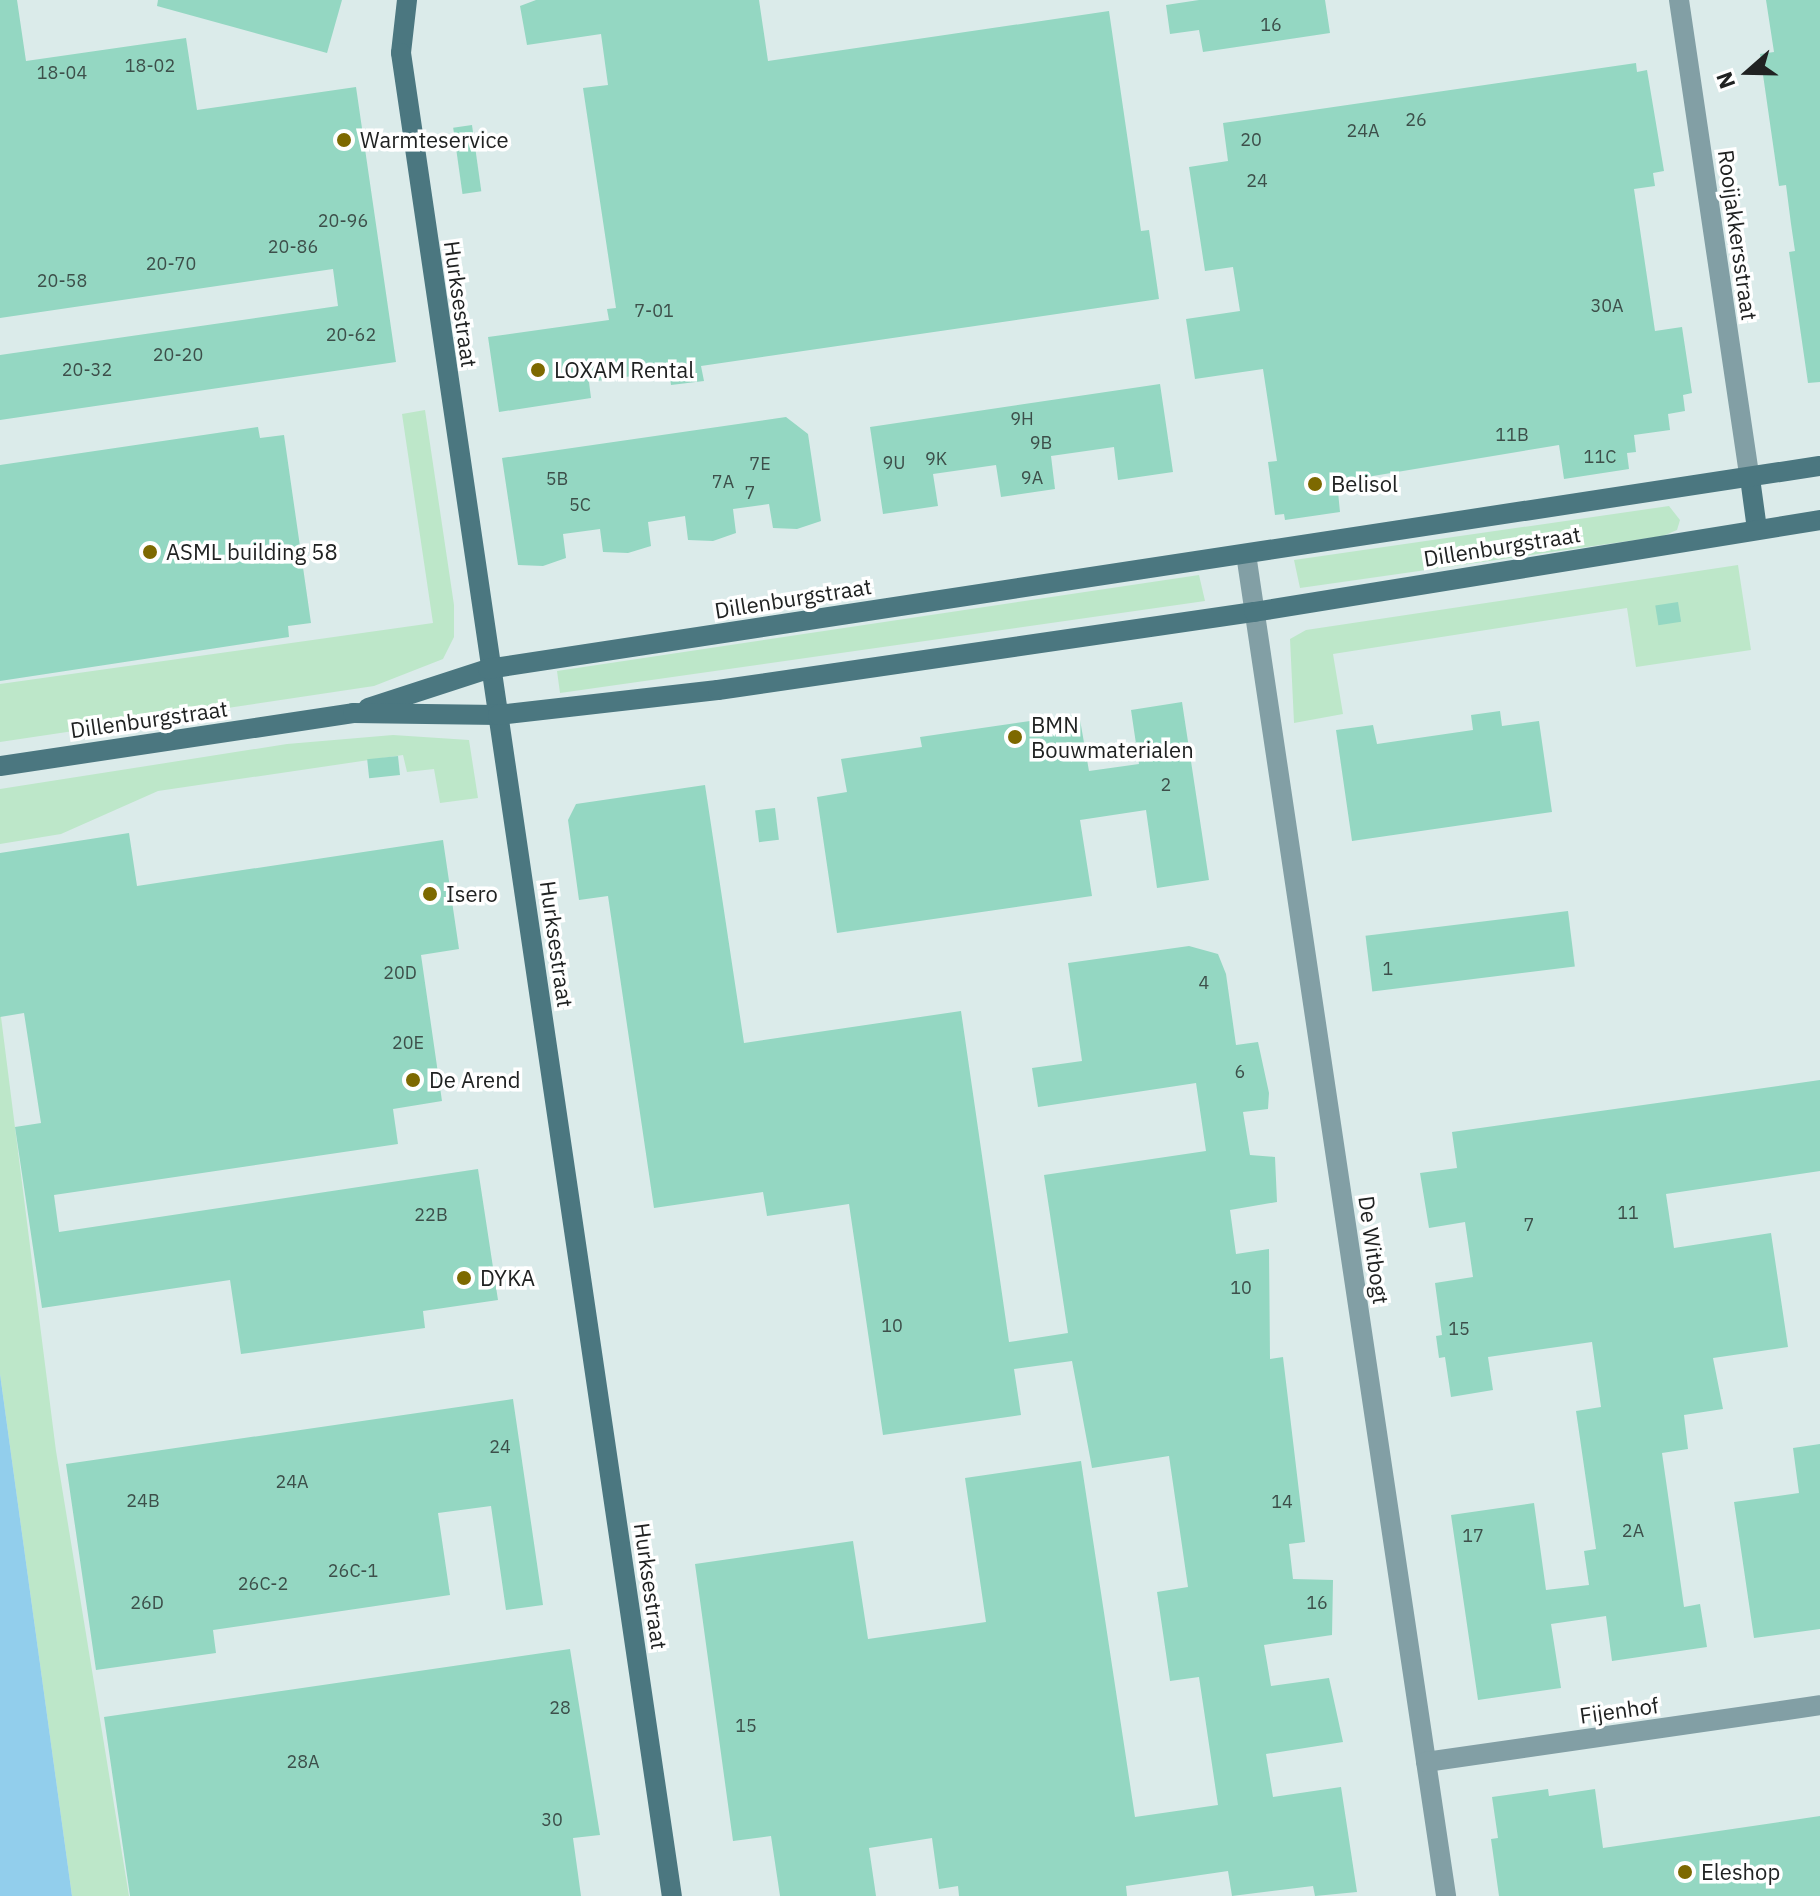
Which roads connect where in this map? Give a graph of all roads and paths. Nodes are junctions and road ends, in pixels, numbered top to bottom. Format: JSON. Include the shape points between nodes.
{"nodes":[{"id":1,"x":407,"y":0,"type":"edge"},
{"id":2,"x":1679,"y":0,"type":"edge"},
{"id":3,"x":1820,"y":466,"type":"edge"},
{"id":4,"x":1750,"y":478,"type":"junction"},
{"id":5,"x":1820,"y":520,"type":"edge"},
{"id":6,"x":1757,"y":529,"type":"junction"},
{"id":7,"x":1246,"y":554,"type":"junction"},
{"id":8,"x":1254,"y":612,"type":"junction"},
{"id":9,"x":488,"y":669,"type":"junction"},
{"id":10,"x":353,"y":713,"type":"junction"},
{"id":11,"x":498,"y":715,"type":"junction"},
{"id":12,"x":1,"y":766,"type":"edge"},
{"id":13,"x":1820,"y":1705,"type":"edge"},
{"id":14,"x":1426,"y":1762,"type":"junction"},
{"id":15,"x":672,"y":1896,"type":"edge"},
{"id":16,"x":1446,"y":1896,"type":"edge"}],
"edges":[{"from":1,"to":9,"type":"street","name":"Hurksestraat","via":[[401,53]]},
{"from":2,"to":4,"type":"street","name":"Rooijakkersstraat"},
{"from":3,"to":4,"type":"street","name":"Dillenburgstraat"},
{"from":4,"to":6,"type":"street"},
{"from":4,"to":7,"type":"street","name":"Dillenburgstraat"},
{"from":5,"to":6,"type":"street","name":"Dillenburgstraat"},
{"from":6,"to":8,"type":"street","name":"Dillenburgstraat"},
{"from":7,"to":8,"type":"street"},
{"from":7,"to":9,"type":"street","name":"Dillenburgstraat"},
{"from":8,"to":11,"type":"street","name":"Dillenburgstraat","via":[[718,690]]},
{"from":8,"to":14,"type":"street","name":"De Witbogt"},
{"from":9,"to":10,"type":"street","name":"Dillenburgstraat"},
{"from":9,"to":11,"type":"street","name":"Hurksestraat"},
{"from":10,"to":11,"type":"street","name":"Dillenburgstraat"},
{"from":10,"to":12,"type":"street","name":"Dillenburgstraat"},
{"from":11,"to":15,"type":"street","name":"Hurksestraat"},
{"from":13,"to":14,"type":"street","name":"Fijenhof"},
{"from":14,"to":16,"type":"street","name":"De Witbogt"}]}
